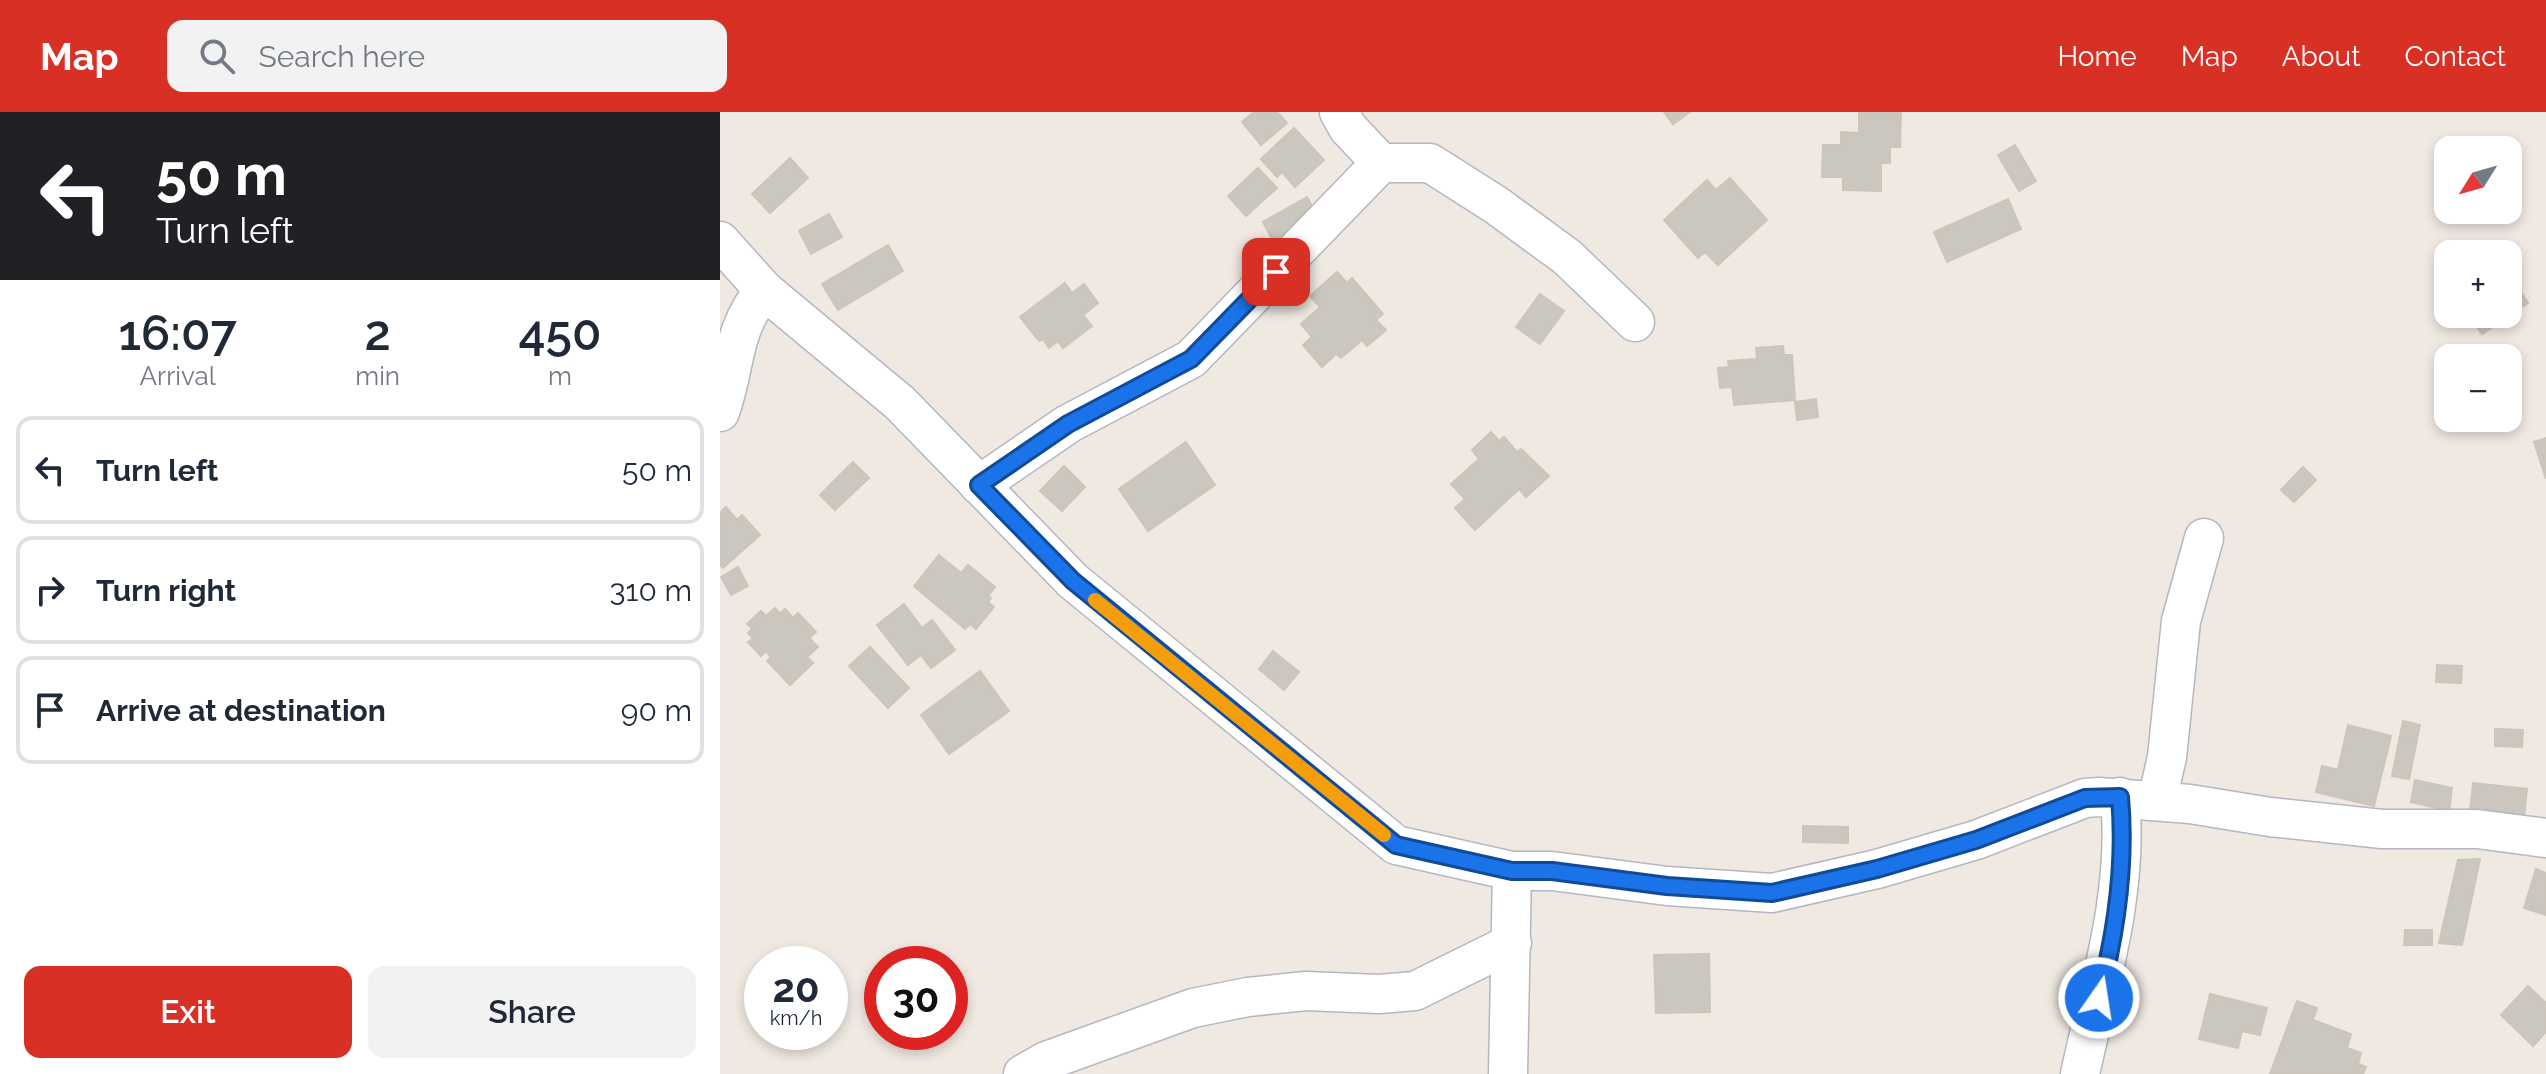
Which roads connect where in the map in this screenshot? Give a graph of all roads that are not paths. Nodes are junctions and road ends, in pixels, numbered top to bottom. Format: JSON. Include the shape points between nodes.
{"nodes":[{"id":1,"x":1339,"y":112,"type":"edge"},
{"id":2,"x":1381,"y":163,"type":"junction"},
{"id":3,"x":720,"y":241,"type":"edge"},
{"id":4,"x":764,"y":290,"type":"junction"},
{"id":5,"x":1635,"y":322,"type":"dead end"},
{"id":6,"x":720,"y":412,"type":"edge"},
{"id":7,"x":979,"y":485,"type":"junction"},
{"id":8,"x":2204,"y":538,"type":"dead end"},
{"id":9,"x":2120,"y":797,"type":"junction"},
{"id":10,"x":2157,"y":801,"type":"junction"},
{"id":11,"x":2546,"y":838,"type":"edge"},
{"id":12,"x":1512,"y":871,"type":"junction"},
{"id":13,"x":1512,"y":943,"type":"junction"},
{"id":14,"x":1023,"y":1074,"type":"edge"},
{"id":15,"x":1508,"y":1074,"type":"edge"},
{"id":16,"x":2080,"y":1074,"type":"edge"}],
"edges":[{"from":1,"to":2,"type":"street"},
{"from":2,"to":5,"type":"street","via":[[1430,163],[1567,257]]},
{"from":2,"to":7,"type":"street","via":[[1191,359],[1068,424]]},
{"from":3,"to":4,"type":"street"},
{"from":4,"to":6,"type":"street","via":[[741,326]]},
{"from":4,"to":7,"type":"street","via":[[900,403]]},
{"from":7,"to":12,"type":"street","via":[[1073,581],[1396,845]]},
{"from":8,"to":10,"type":"street","via":[[2181,621],[2167,757]]},
{"from":9,"to":10,"type":"street"},
{"from":9,"to":12,"type":"street","via":[[2085,798],[1976,840],[1772,893]]},
{"from":9,"to":16,"type":"street","via":[[2117,907]]},
{"from":10,"to":11,"type":"street","via":[[2382,829],[2477,829]]},
{"from":12,"to":13,"type":"street"},
{"from":13,"to":14,"type":"street","via":[[1415,991],[1306,991],[1193,1008]]},
{"from":13,"to":15,"type":"street"}]}
